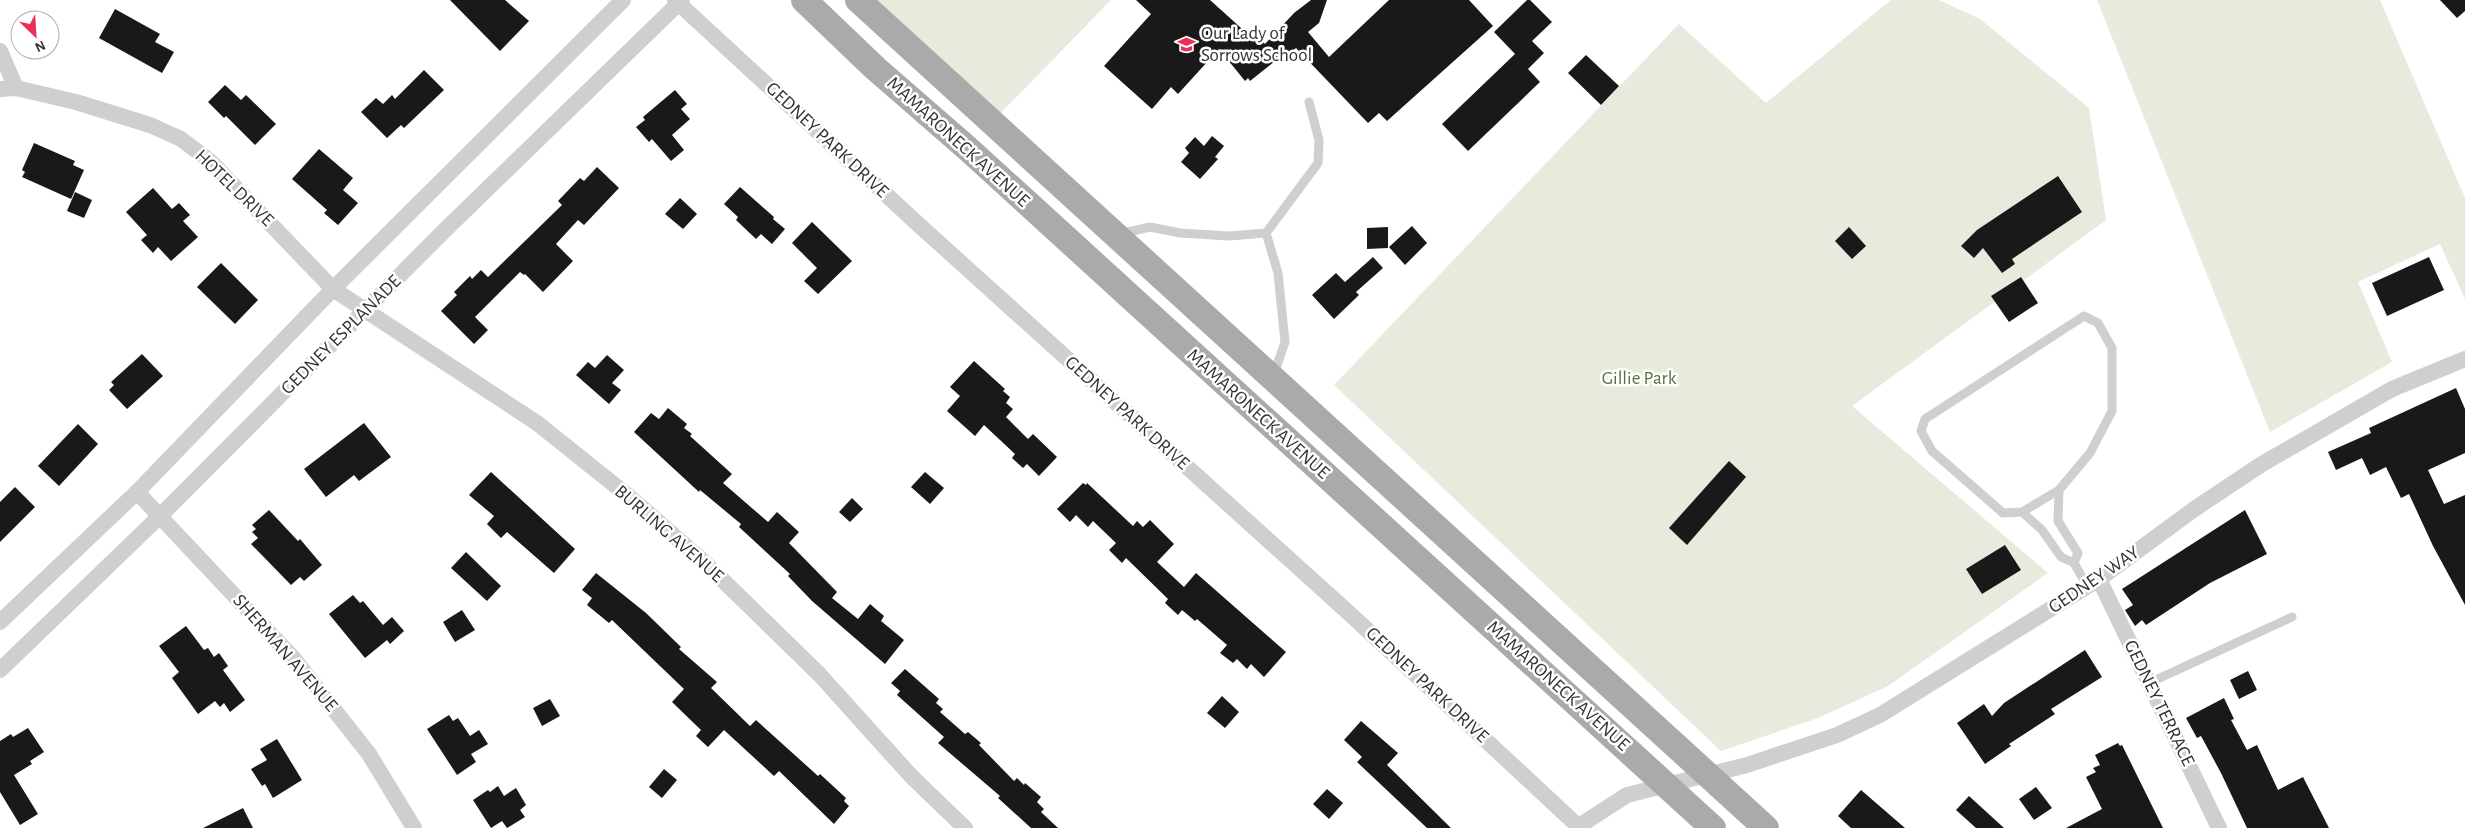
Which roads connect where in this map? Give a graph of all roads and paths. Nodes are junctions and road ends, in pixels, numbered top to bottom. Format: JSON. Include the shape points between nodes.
{"nodes":[{"id":1,"x":623,"y":0,"type":"edge"},
{"id":2,"x":804,"y":0,"type":"edge"},
{"id":3,"x":858,"y":0,"type":"edge"},
{"id":4,"x":678,"y":1,"type":"edge"},
{"id":5,"x":0,"y":51,"type":"edge"},
{"id":6,"x":8,"y":88,"type":"edge"},
{"id":7,"x":1308,"y":102,"type":"dead end"},
{"id":8,"x":1266,"y":233,"type":"junction"},
{"id":9,"x":1114,"y":235,"type":"junction"},
{"id":10,"x":333,"y":289,"type":"junction"},
{"id":11,"x":366,"y":309,"type":"junction"},
{"id":12,"x":2465,"y":359,"type":"edge"},
{"id":13,"x":1272,"y":379,"type":"junction"},
{"id":14,"x":2059,"y":490,"type":"junction"},
{"id":15,"x":138,"y":492,"type":"junction"},
{"id":16,"x":2022,"y":512,"type":"junction"},
{"id":17,"x":160,"y":516,"type":"junction"},
{"id":18,"x":2074,"y":563,"type":"junction"},
{"id":19,"x":2093,"y":582,"type":"junction"},
{"id":20,"x":2292,"y":617,"type":"dead end"},
{"id":21,"x":0,"y":622,"type":"edge"},
{"id":22,"x":0,"y":670,"type":"edge"},
{"id":23,"x":2149,"y":683,"type":"junction"},
{"id":24,"x":1710,"y":775,"type":"junction"},
{"id":25,"x":1668,"y":786,"type":"junction"},
{"id":26,"x":1577,"y":827,"type":"edge"},
{"id":27,"x":414,"y":828,"type":"edge"},
{"id":28,"x":965,"y":828,"type":"edge"},
{"id":29,"x":1713,"y":828,"type":"edge"},
{"id":30,"x":1766,"y":828,"type":"edge"},
{"id":31,"x":2218,"y":828,"type":"edge"}],
"edges":[{"from":1,"to":10,"type":"street","name":"GEDNEY ESPLANADE"},
{"from":2,"to":25,"type":"main road","name":"MAMARONECK AVENUE","via":[[875,68]]},
{"from":3,"to":9,"type":"main road","name":"MAMARONECK AVENUE"},
{"from":4,"to":11,"type":"street","name":"GEDNEY ESPLANADE"},
{"from":4,"to":26,"type":"street","name":"GEDNEY PARK DRIVE","via":[[919,225],[1350,614]]},
{"from":5,"to":6,"type":"street"},
{"from":6,"to":10,"type":"street","name":"HOTEL DRIVE","via":[[76,102],[150,125],[181,139],[210,161]]},
{"from":7,"to":8,"type":"lane","via":[[1319,140],[1318,163]]},
{"from":8,"to":9,"type":"lane","via":[[1229,236],[1150,228]]},
{"from":8,"to":13,"type":"lane","via":[[1278,273],[1285,342]]},
{"from":9,"to":13,"type":"main road","name":"MAMARONECK AVENUE"},
{"from":10,"to":11,"type":"street","name":"BURLING AVENUE"},
{"from":10,"to":15,"type":"street","name":"GEDNEY ESPLANADE"},
{"from":11,"to":17,"type":"street","name":"GEDNEY ESPLANADE"},
{"from":11,"to":28,"type":"street","name":"BURLING AVENUE","via":[[536,423],[632,500],[702,561],[819,674],[911,776]]},
{"from":12,"to":19,"type":"street","name":"GEDNEY WAY","via":[[2392,389],[2295,444],[2193,510]]},
{"from":13,"to":24,"type":"main road","name":"MAMARONECK AVENUE"},
{"from":14,"to":16,"type":"lane"},
{"from":14,"to":16,"type":"lane","via":[[2090,453],[2112,411],[2112,348],[2098,323],[2084,316],[1925,419],[1920,431],[1932,451],[2003,513]]},
{"from":14,"to":18,"type":"lane","via":[[2058,521],[2078,553]]},
{"from":15,"to":17,"type":"street","name":"SHERMAN AVENUE"},
{"from":15,"to":21,"type":"street","name":"GEDNEY ESPLANADE"},
{"from":16,"to":18,"type":"lane","via":[[2042,530],[2060,557]]},
{"from":17,"to":22,"type":"street","name":"GEDNEY ESPLANADE"},
{"from":17,"to":27,"type":"street","name":"SHERMAN AVENUE","via":[[294,659],[369,754]]},
{"from":18,"to":19,"type":"lane"},
{"from":19,"to":23,"type":"street","name":"GEDNEY TERRACE"},
{"from":19,"to":24,"type":"street","name":"GEDNEY WAY","via":[[1880,715],[1838,735]]},
{"from":20,"to":23,"type":"lane"},
{"from":23,"to":31,"type":"street","name":"GEDNEY TERRACE"},
{"from":24,"to":25,"type":"street","name":"GEDNEY WAY"},
{"from":24,"to":30,"type":"main road","name":"MAMARONECK AVENUE"},
{"from":25,"to":26,"type":"street","name":"GEDNEY WAY","via":[[1627,795]]},
{"from":25,"to":29,"type":"main road","name":"MAMARONECK AVENUE"}]}
